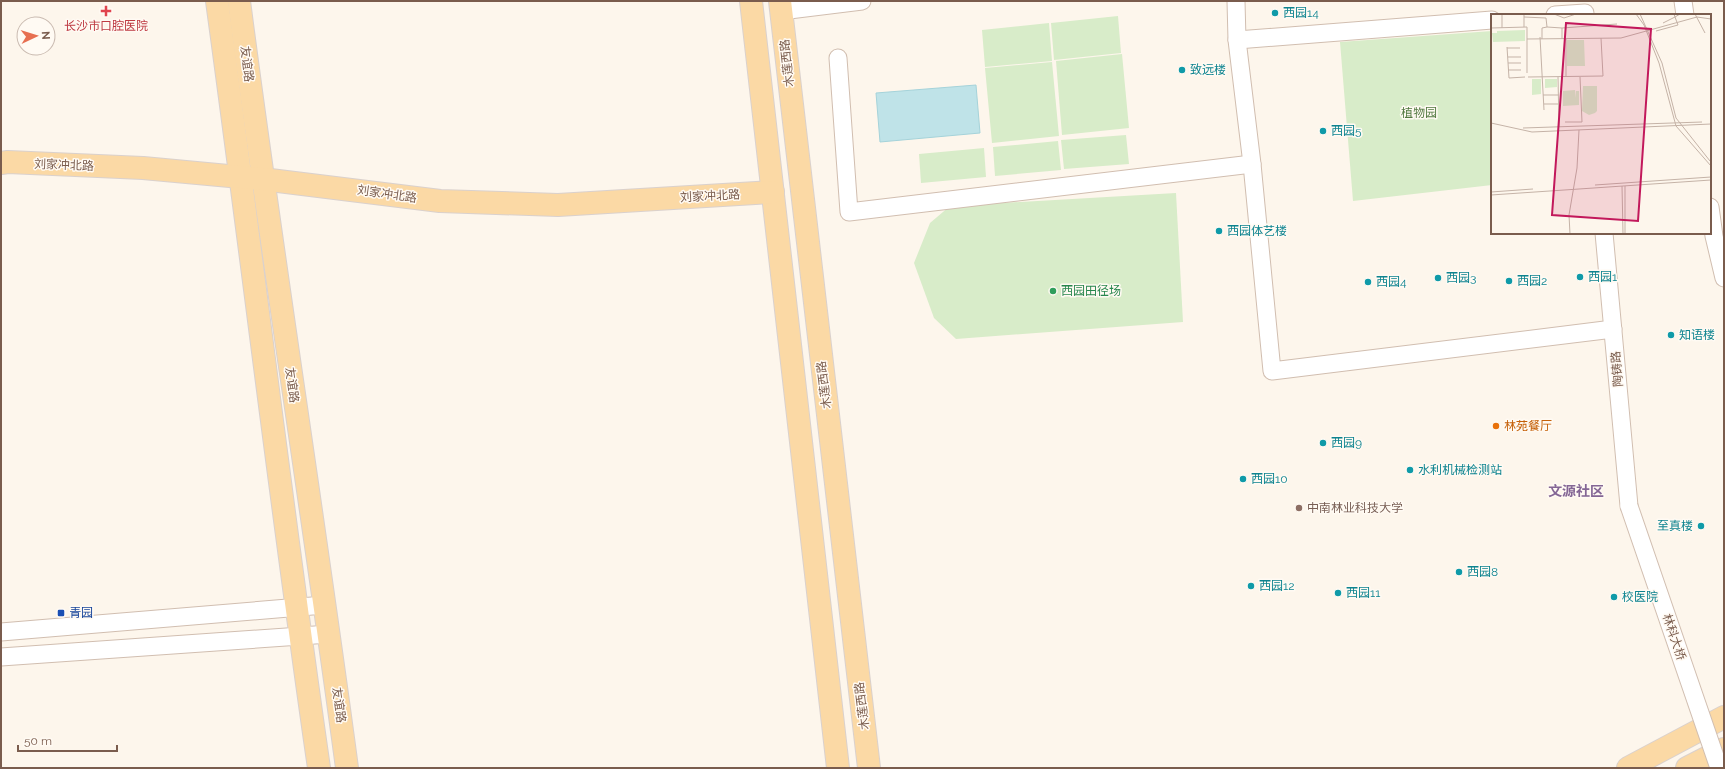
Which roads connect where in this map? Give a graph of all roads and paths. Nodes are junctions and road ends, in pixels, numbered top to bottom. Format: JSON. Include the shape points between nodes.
{"nodes":[{"id":1,"x":216,"y":1,"type":"edge"},
{"id":2,"x":239,"y":1,"type":"edge"},
{"id":3,"x":751,"y":1,"type":"edge"},
{"id":4,"x":862,"y":1,"type":"edge"},
{"id":5,"x":1236,"y":1,"type":"edge"},
{"id":6,"x":1683,"y":1,"type":"edge"},
{"id":7,"x":780,"y":6,"type":"edge"},
{"id":8,"x":1584,"y":10,"type":"edge"},
{"id":9,"x":1561,"y":14,"type":"edge"},
{"id":10,"x":1685,"y":14,"type":"edge"},
{"id":11,"x":1491,"y":20,"type":"edge"},
{"id":12,"x":1237,"y":40,"type":"junction"},
{"id":13,"x":838,"y":58,"type":"dead end"},
{"id":14,"x":1,"y":150,"type":"edge"},
{"id":15,"x":1,"y":164,"type":"edge"},
{"id":16,"x":1252,"y":164,"type":"junction"},
{"id":17,"x":251,"y":172,"type":"junction"},
{"id":18,"x":773,"y":189,"type":"junction"},
{"id":19,"x":1711,"y":214,"type":"edge"},
{"id":20,"x":1604,"y":234,"type":"edge"},
{"id":21,"x":1724,"y":278,"type":"edge"},
{"id":22,"x":1613,"y":328,"type":"junction"},
{"id":23,"x":1629,"y":506,"type":"joint"},
{"id":24,"x":324,"y":605,"type":"junction"},
{"id":25,"x":296,"y":607,"type":"junction"},
{"id":26,"x":1,"y":632,"type":"edge"},
{"id":27,"x":329,"y":634,"type":"junction"},
{"id":28,"x":300,"y":636,"type":"junction"},
{"id":29,"x":1,"y":657,"type":"edge"},
{"id":30,"x":1724,"y":717,"type":"edge"},
{"id":31,"x":1724,"y":749,"type":"edge"},
{"id":32,"x":319,"y":768,"type":"edge"},
{"id":33,"x":347,"y":768,"type":"edge"},
{"id":34,"x":838,"y":768,"type":"edge"},
{"id":35,"x":869,"y":768,"type":"edge"},
{"id":36,"x":1628,"y":768,"type":"edge"},
{"id":37,"x":1687,"y":768,"type":"edge"},
{"id":38,"x":1718,"y":768,"type":"edge"}],
"edges":[{"from":1,"to":17,"type":"main road","name":"友谊路"},
{"from":2,"to":17,"type":"main road","name":"友谊路"},
{"from":3,"to":18,"type":"main road"},
{"from":4,"to":7,"type":"street"},
{"from":5,"to":12,"type":"street"},
{"from":6,"to":10,"type":"street"},
{"from":7,"to":35,"type":"main road","name":"木莲西路"},
{"from":8,"to":9,"type":"street"},
{"from":11,"to":12,"type":"street"},
{"from":12,"to":16,"type":"street"},
{"from":13,"to":16,"type":"street","via":[[849,212]]},
{"from":14,"to":17,"type":"main road","name":"刘家冲北路","via":[[8,148],[143,154]]},
{"from":15,"to":17,"type":"main road","name":"刘家冲北路","via":[[8,162]]},
{"from":16,"to":22,"type":"street","via":[[1272,371]]},
{"from":17,"to":18,"type":"main road","name":"刘家冲北路","via":[[436,191],[560,197]]},
{"from":17,"to":24,"type":"main road","name":"友谊路"},
{"from":17,"to":25,"type":"main road","name":"友谊路"},
{"from":18,"to":34,"type":"main road"},
{"from":19,"to":21,"type":"street"},
{"from":20,"to":22,"type":"street","name":"陶铸路"},
{"from":22,"to":23,"type":"street","name":"陶铸路"},
{"from":23,"to":38,"type":"street","name":"林科大桥","bridge":true},
{"from":24,"to":25,"type":"street"},
{"from":24,"to":27,"type":"main road","name":"友谊路"},
{"from":25,"to":26,"type":"street"},
{"from":25,"to":28,"type":"main road","name":"友谊路"},
{"from":27,"to":28,"type":"street"},
{"from":27,"to":33,"type":"main road","name":"友谊路"},
{"from":28,"to":29,"type":"street"},
{"from":28,"to":32,"type":"main road","name":"友谊路"},
{"from":30,"to":36,"type":"main road"},
{"from":31,"to":37,"type":"main road"}]}
